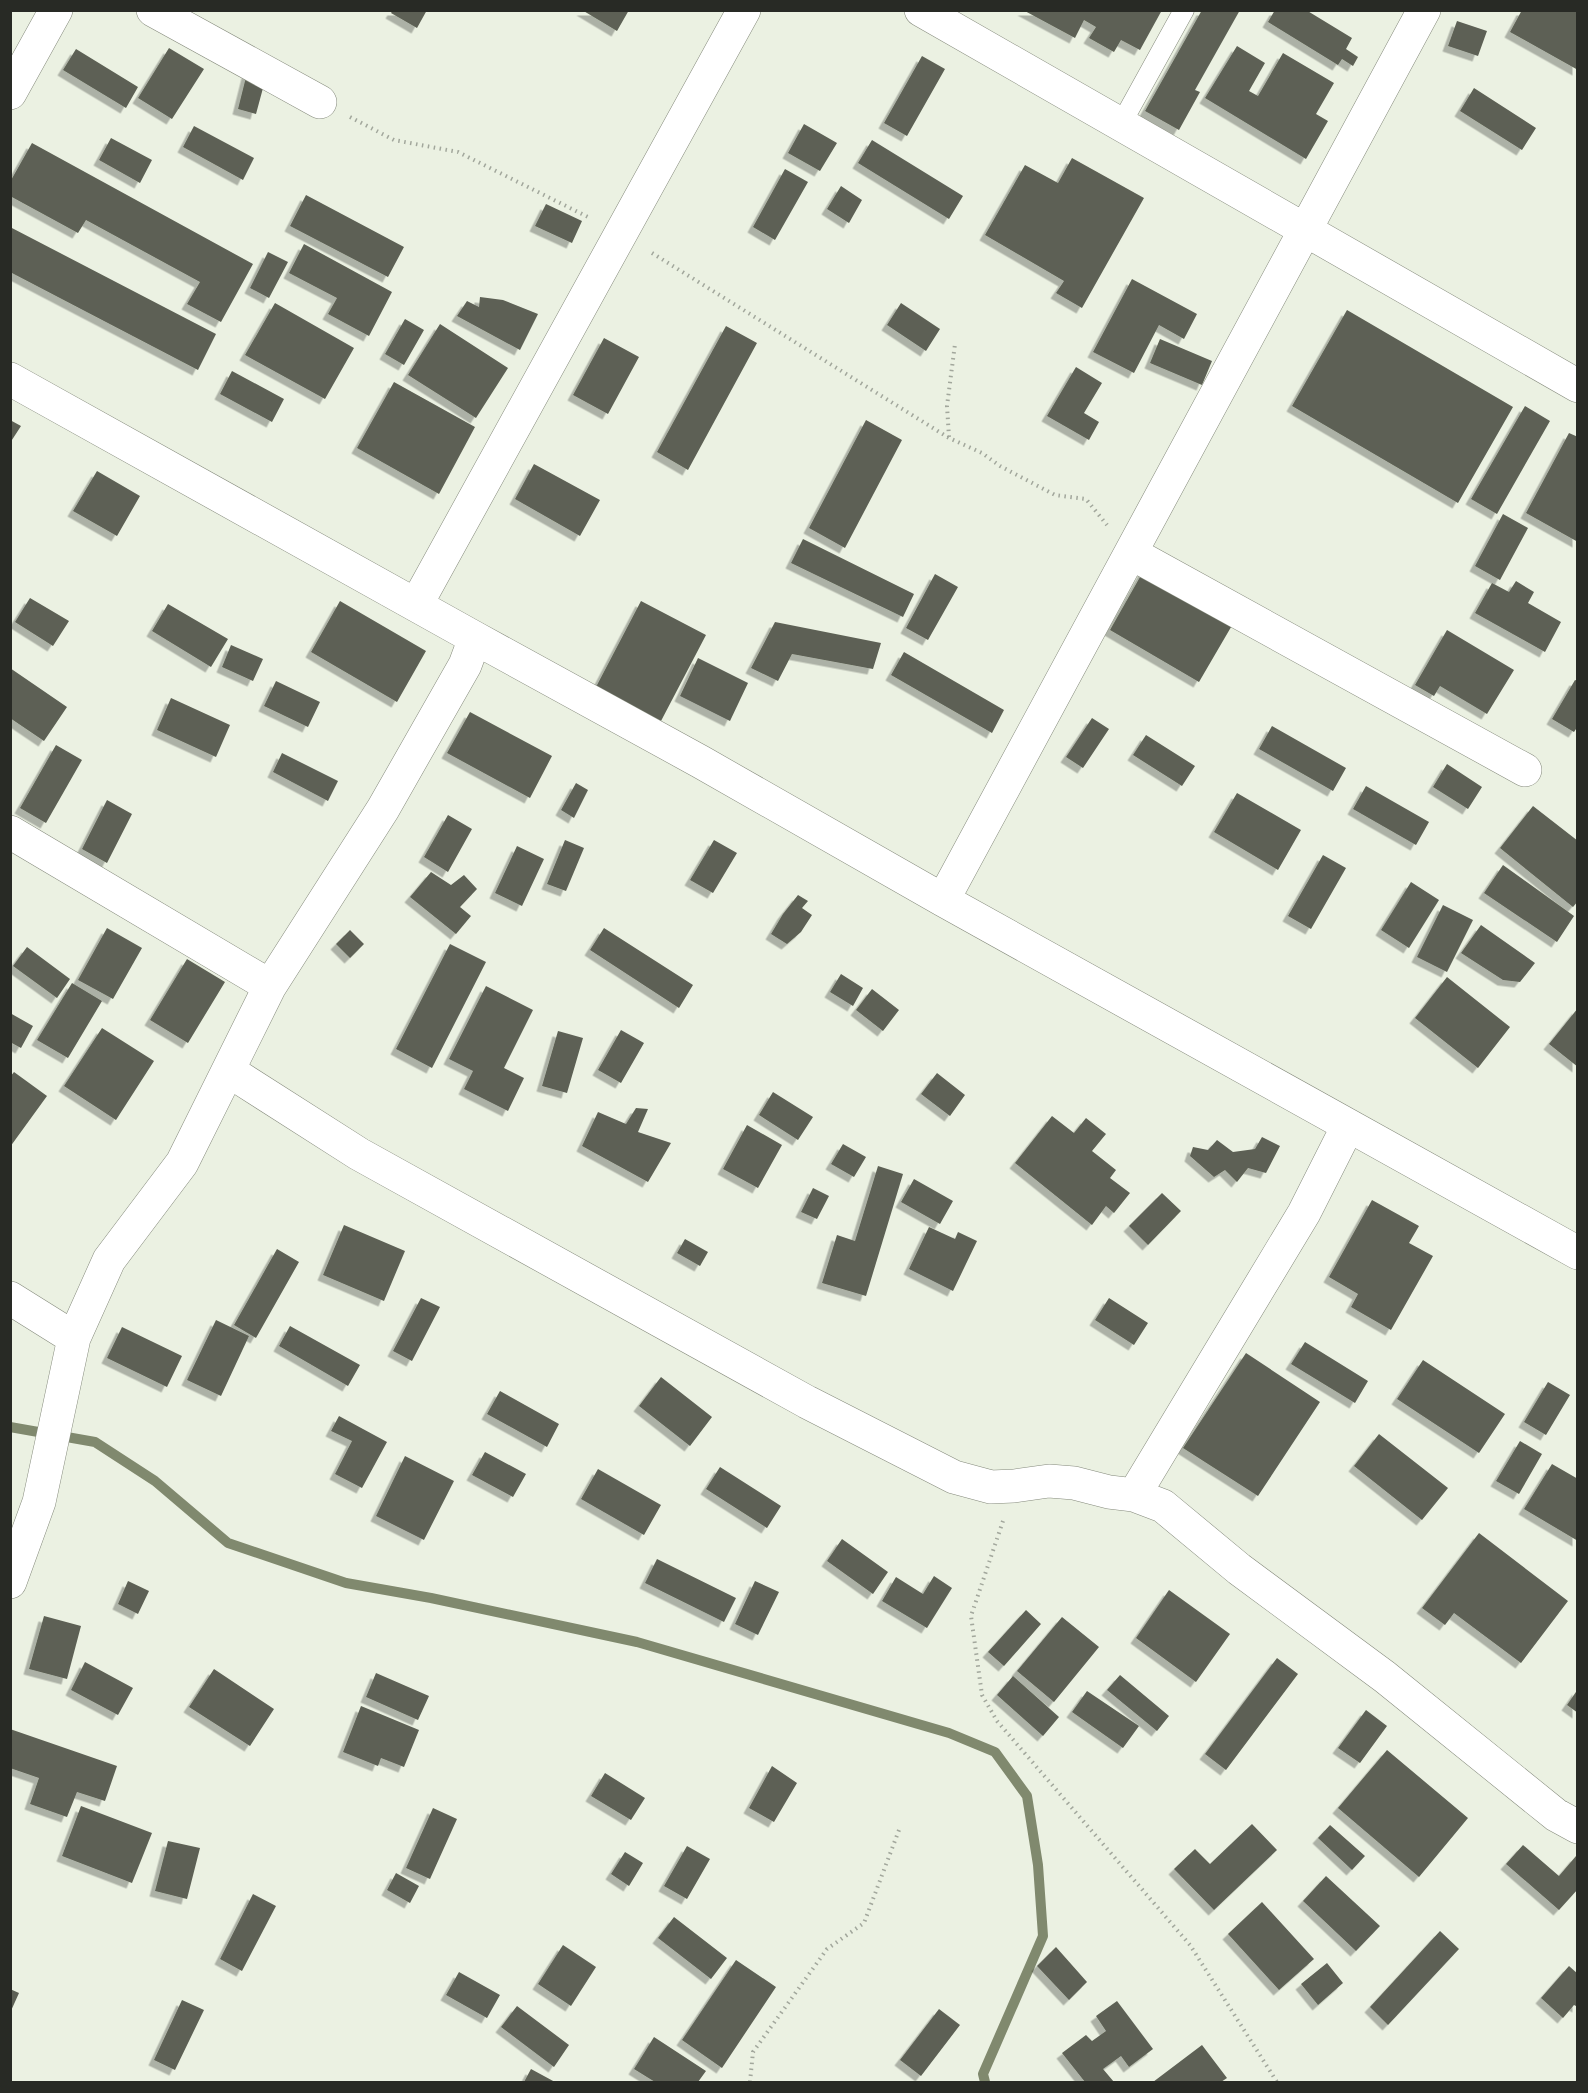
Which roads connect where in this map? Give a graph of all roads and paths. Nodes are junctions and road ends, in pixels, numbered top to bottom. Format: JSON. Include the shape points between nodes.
{"nodes":[{"id":1,"x":56,"y":10,"type":"edge"},
{"id":2,"x":153,"y":10,"type":"edge"},
{"id":3,"x":744,"y":10,"type":"edge"},
{"id":4,"x":921,"y":10,"type":"edge"},
{"id":5,"x":1184,"y":10,"type":"edge"},
{"id":6,"x":1424,"y":10,"type":"edge"},
{"id":7,"x":10,"y":93,"type":"edge"},
{"id":8,"x":320,"y":102,"type":"joint"},
{"id":9,"x":1121,"y":124,"type":"junction"},
{"id":10,"x":1306,"y":230,"type":"junction"},
{"id":11,"x":621,"y":234,"type":"junction"},
{"id":12,"x":955,"y":344,"type":"dead end"},
{"id":13,"x":10,"y":379,"type":"edge"},
{"id":14,"x":1578,"y":386,"type":"edge"},
{"id":15,"x":949,"y":438,"type":"junction"},
{"id":16,"x":1131,"y":553,"type":"junction"},
{"id":17,"x":416,"y":605,"type":"junction"},
{"id":18,"x":475,"y":638,"type":"junction"},
{"id":19,"x":1525,"y":770,"type":"dead end"},
{"id":20,"x":10,"y":832,"type":"edge"},
{"id":21,"x":944,"y":900,"type":"junction"},
{"id":22,"x":270,"y":986,"type":"junction"},
{"id":23,"x":229,"y":1071,"type":"junction"},
{"id":24,"x":1348,"y":1126,"type":"junction"},
{"id":25,"x":1578,"y":1254,"type":"edge"},
{"id":26,"x":10,"y":1298,"type":"edge"},
{"id":27,"x":74,"y":1338,"type":"junction"},
{"id":28,"x":1014,"y":1486,"type":"junction"},
{"id":29,"x":1134,"y":1495,"type":"junction"},
{"id":30,"x":10,"y":1582,"type":"edge"},
{"id":31,"x":1578,"y":1827,"type":"edge"},
{"id":32,"x":899,"y":1830,"type":"dead end"},
{"id":33,"x":750,"y":2082,"type":"edge"},
{"id":34,"x":1276,"y":2082,"type":"edge"}],
"edges":[{"from":1,"to":7,"type":"street"},
{"from":2,"to":8,"type":"street"},
{"from":3,"to":11,"type":"street"},
{"from":4,"to":9,"type":"street"},
{"from":5,"to":9,"type":"lane"},
{"from":6,"to":10,"type":"street"},
{"from":8,"to":11,"type":"path","via":[[394,140],[458,152]]},
{"from":9,"to":10,"type":"street"},
{"from":10,"to":14,"type":"street"},
{"from":10,"to":16,"type":"street"},
{"from":11,"to":15,"type":"path"},
{"from":11,"to":17,"type":"street"},
{"from":12,"to":15,"type":"path","via":[[947,406]]},
{"from":13,"to":17,"type":"street"},
{"from":15,"to":16,"type":"path","via":[[1055,495],[1086,499]]},
{"from":16,"to":19,"type":"street"},
{"from":16,"to":21,"type":"street"},
{"from":17,"to":18,"type":"street"},
{"from":18,"to":21,"type":"street"},
{"from":18,"to":22,"type":"street","via":[[465,665],[383,809]]},
{"from":20,"to":22,"type":"street"},
{"from":21,"to":24,"type":"street"},
{"from":22,"to":23,"type":"street"},
{"from":23,"to":27,"type":"street","via":[[182,1162],[110,1260]]},
{"from":23,"to":28,"type":"street","via":[[359,1154],[807,1402],[954,1477],[991,1487]]},
{"from":24,"to":25,"type":"street"},
{"from":24,"to":29,"type":"street","via":[[1304,1213]]},
{"from":26,"to":27,"type":"street"},
{"from":27,"to":30,"type":"street","via":[[39,1502]]},
{"from":28,"to":29,"type":"street","via":[[1049,1480]]},
{"from":28,"to":34,"type":"path","via":[[971,1616],[982,1695],[997,1721],[1190,1945]]},
{"from":29,"to":31,"type":"street","via":[[1163,1506],[1557,1815]]},
{"from":32,"to":33,"type":"path","via":[[864,1923],[827,1949],[753,2052]]}]}
